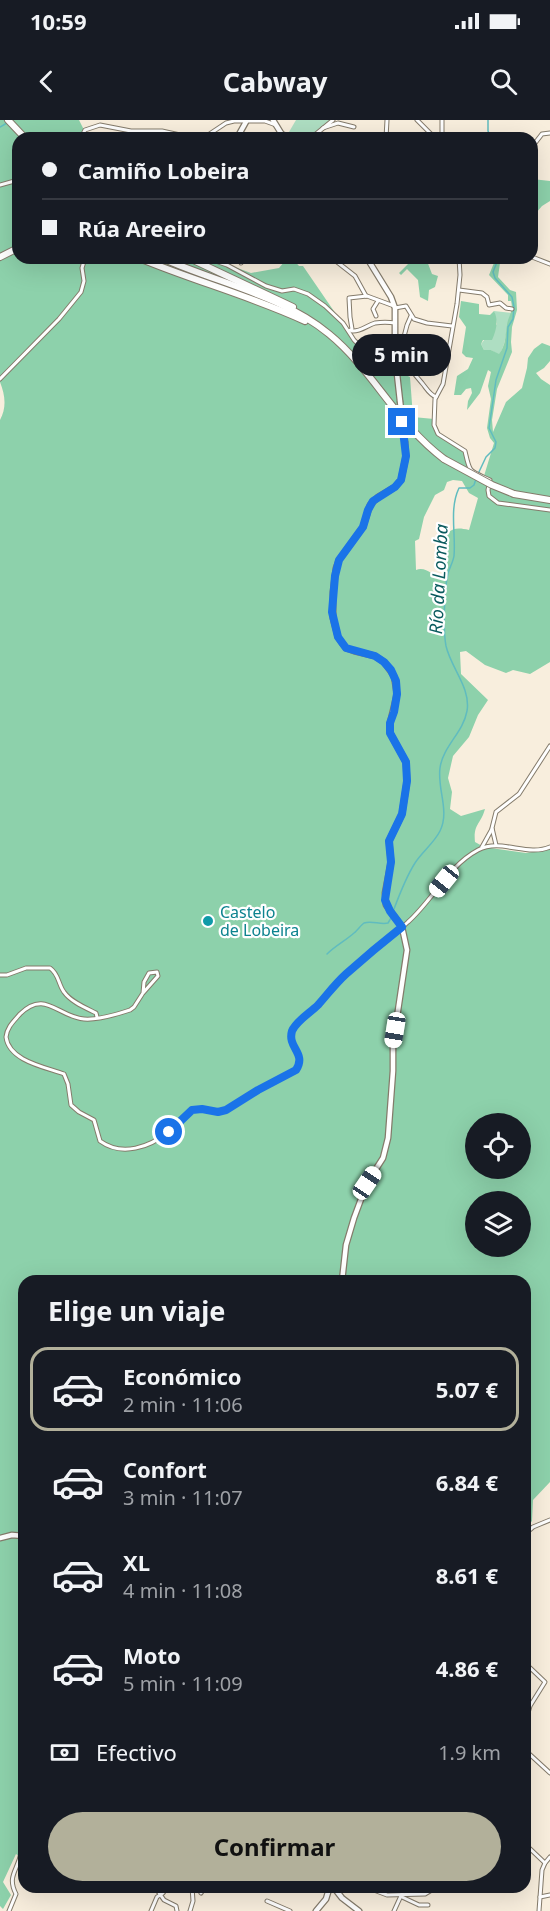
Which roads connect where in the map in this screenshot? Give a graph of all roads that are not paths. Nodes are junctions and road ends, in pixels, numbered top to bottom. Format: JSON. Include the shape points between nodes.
{"nodes":[{"id":1,"x":8,"y":120,"type":"edge"},
{"id":2,"x":247,"y":120,"type":"edge"},
{"id":3,"x":333,"y":120,"type":"edge"},
{"id":4,"x":417,"y":120,"type":"edge"},
{"id":5,"x":274,"y":122,"type":"edge"},
{"id":6,"x":354,"y":127,"type":"dead end"},
{"id":7,"x":323,"y":128,"type":"junction"},
{"id":8,"x":550,"y":131,"type":"edge"},
{"id":9,"x":19,"y":132,"type":"edge"},
{"id":10,"x":84,"y":132,"type":"edge"},
{"id":11,"x":166,"y":132,"type":"edge"},
{"id":12,"x":214,"y":132,"type":"edge"},
{"id":13,"x":317,"y":132,"type":"edge"},
{"id":14,"x":429,"y":132,"type":"edge"},
{"id":15,"x":538,"y":139,"type":"edge"},
{"id":16,"x":83,"y":264,"type":"edge"},
{"id":17,"x":154,"y":264,"type":"edge"},
{"id":18,"x":177,"y":264,"type":"edge"},
{"id":19,"x":202,"y":264,"type":"edge"},
{"id":20,"x":224,"y":264,"type":"edge"},
{"id":21,"x":340,"y":264,"type":"edge"},
{"id":22,"x":371,"y":264,"type":"edge"},
{"id":23,"x":459,"y":264,"type":"edge"},
{"id":24,"x":459,"y":290,"type":"junction"},
{"id":25,"x":367,"y":296,"type":"junction"},
{"id":26,"x":378,"y":301,"type":"junction"},
{"id":27,"x":395,"y":307,"type":"junction"},
{"id":28,"x":512,"y":309,"type":"dead end"},
{"id":29,"x":376,"y":316,"type":"dead end"},
{"id":30,"x":411,"y":316,"type":"junction"},
{"id":31,"x":396,"y":324,"type":"junction"},
{"id":32,"x":452,"y":326,"type":"junction"},
{"id":33,"x":350,"y":331,"type":"junction"},
{"id":34,"x":336,"y":340,"type":"junction"},
{"id":35,"x":379,"y":354,"type":"dead end"},
{"id":36,"x":0,"y":379,"type":"edge"},
{"id":37,"x":436,"y":397,"type":"junction"},
{"id":38,"x":550,"y":500,"type":"edge"},
{"id":39,"x":550,"y":510,"type":"edge"},
{"id":40,"x":550,"y":746,"type":"edge"},
{"id":41,"x":492,"y":828,"type":"junction"},
{"id":42,"x":496,"y":845,"type":"junction"},
{"id":43,"x":550,"y":847,"type":"edge"},
{"id":44,"x":481,"y":849,"type":"junction"},
{"id":45,"x":402,"y":927,"type":"junction"},
{"id":46,"x":0,"y":975,"type":"edge"},
{"id":47,"x":142,"y":993,"type":"junction"},
{"id":48,"x":97,"y":1017,"type":"junction"},
{"id":49,"x":343,"y":1275,"type":"edge"},
{"id":50,"x":550,"y":1520,"type":"edge"},
{"id":51,"x":531,"y":1529,"type":"edge"},
{"id":52,"x":18,"y":1536,"type":"edge"},
{"id":53,"x":0,"y":1538,"type":"edge"},
{"id":54,"x":531,"y":1669,"type":"edge"},
{"id":55,"x":531,"y":1704,"type":"edge"},
{"id":56,"x":531,"y":1756,"type":"edge"},
{"id":57,"x":550,"y":1773,"type":"edge"},
{"id":58,"x":531,"y":1850,"type":"edge"},
{"id":59,"x":550,"y":1857,"type":"edge"},
{"id":60,"x":18,"y":1861,"type":"edge"},
{"id":61,"x":545,"y":1863,"type":"junction"},
{"id":62,"x":192,"y":1893,"type":"edge"},
{"id":63,"x":327,"y":1893,"type":"edge"},
{"id":64,"x":339,"y":1893,"type":"edge"},
{"id":65,"x":379,"y":1893,"type":"edge"},
{"id":66,"x":402,"y":1893,"type":"edge"},
{"id":67,"x":427,"y":1893,"type":"edge"},
{"id":68,"x":160,"y":1894,"type":"joint"},
{"id":69,"x":550,"y":1895,"type":"edge"},
{"id":70,"x":400,"y":1896,"type":"junction"},
{"id":71,"x":540,"y":1897,"type":"junction"},
{"id":72,"x":267,"y":1901,"type":"dead end"},
{"id":73,"x":428,"y":1905,"type":"dead end"},
{"id":74,"x":9,"y":1911,"type":"edge"},
{"id":75,"x":151,"y":1911,"type":"edge"},
{"id":76,"x":177,"y":1911,"type":"edge"},
{"id":77,"x":190,"y":1911,"type":"edge"},
{"id":78,"x":290,"y":1911,"type":"edge"},
{"id":79,"x":316,"y":1911,"type":"edge"},
{"id":80,"x":359,"y":1911,"type":"edge"},
{"id":81,"x":394,"y":1911,"type":"edge"},
{"id":82,"x":539,"y":1911,"type":"edge"}],
"edges":[{"from":1,"to":9,"type":"highway"},
{"from":2,"to":5,"type":"street"},
{"from":2,"to":12,"type":"street","via":[[226,123]]},
{"from":3,"to":7,"type":"street"},
{"from":4,"to":14,"type":"street"},
{"from":6,"to":7,"type":"street","via":[[338,123]]},
{"from":7,"to":13,"type":"street"},
{"from":8,"to":15,"type":"street"},
{"from":10,"to":11,"type":"street","via":[[100,125]]},
{"from":16,"to":36,"type":"street","via":[[81,292]]},
{"from":17,"to":34,"type":"highway","via":[[269,304]]},
{"from":18,"to":34,"type":"highway","via":[[296,312]]},
{"from":19,"to":34,"type":"highway","via":[[285,301],[319,323]]},
{"from":20,"to":33,"type":"street","via":[[266,286],[308,294]]},
{"from":21,"to":25,"type":"street","via":[[355,276]]},
{"from":22,"to":27,"type":"street"},
{"from":23,"to":24,"type":"street"},
{"from":24,"to":28,"type":"street","via":[[482,293],[489,305],[500,303]]},
{"from":24,"to":32,"type":"street"},
{"from":25,"to":26,"type":"street"},
{"from":25,"to":33,"type":"street","via":[[349,298]]},
{"from":26,"to":27,"type":"street"},
{"from":26,"to":29,"type":"street","via":[[373,309]]},
{"from":27,"to":30,"type":"street","via":[[406,306]]},
{"from":27,"to":31,"type":"street"},
{"from":30,"to":32,"type":"street","via":[[427,323]]},
{"from":30,"to":37,"type":"street","via":[[405,327],[408,362],[412,374]]},
{"from":31,"to":33,"type":"street","via":[[374,323]]},
{"from":31,"to":45,"type":"street","bridge":true,"via":[[395,356],[406,456],[401,480],[373,501],[363,527],[339,560],[332,612],[338,637],[346,648],[375,656],[391,670],[396,681],[390,733],[406,762],[407,781],[402,814],[389,841],[391,862],[385,900]]},
{"from":32,"to":37,"type":"street","via":[[443,384]]},
{"from":33,"to":35,"type":"street","via":[[361,347],[379,346]]},
{"from":34,"to":38,"type":"highway","bridge":true,"via":[[407,425],[444,459],[514,494]]},
{"from":37,"to":39,"type":"street","via":[[434,425],[438,434],[465,451],[466,464],[490,480],[489,496],[498,502]]},
{"from":40,"to":41,"type":"street","via":[[519,794],[496,812]]},
{"from":41,"to":42,"type":"street"},
{"from":41,"to":44,"type":"street"},
{"from":42,"to":43,"type":"street","via":[[529,850]]},
{"from":42,"to":44,"type":"street"},
{"from":44,"to":45,"type":"street","via":[[457,866]]},
{"from":45,"to":48,"type":"street","via":[[344,975],[292,1030],[291,1042],[300,1058],[296,1070],[226,1110],[192,1110],[169,1132],[144,1147],[120,1149],[104,1143],[94,1120],[71,1105],[64,1074],[15,1054],[6,1042],[11,1024],[35,1003],[82,1019]]},
{"from":45,"to":49,"type":"street","via":[[407,950],[393,1044],[388,1138],[383,1158],[367,1183],[354,1218]]},
{"from":46,"to":48,"type":"street","via":[[26,968],[50,968],[67,996]]},
{"from":47,"to":47,"type":"street","via":[[146,977],[157,972],[158,976]]},
{"from":47,"to":48,"type":"street","via":[[130,1010]]},
{"from":50,"to":51,"type":"street"},
{"from":52,"to":53,"type":"street"},
{"from":54,"to":55,"type":"street","via":[[545,1682]]},
{"from":56,"to":57,"type":"street"},
{"from":58,"to":61,"type":"street"},
{"from":59,"to":61,"type":"street"},
{"from":60,"to":74,"type":"street","via":[[11,1881],[16,1894]]},
{"from":61,"to":71,"type":"street","via":[[540,1876]]},
{"from":62,"to":77,"type":"street"},
{"from":63,"to":79,"type":"street"},
{"from":64,"to":80,"type":"street"},
{"from":65,"to":70,"type":"street"},
{"from":66,"to":70,"type":"street"},
{"from":67,"to":70,"type":"street"},
{"from":68,"to":75,"type":"street"},
{"from":68,"to":76,"type":"street"},
{"from":69,"to":71,"type":"street"},
{"from":70,"to":73,"type":"street"},
{"from":70,"to":81,"type":"street"},
{"from":71,"to":82,"type":"street"},
{"from":72,"to":78,"type":"street"}]}
